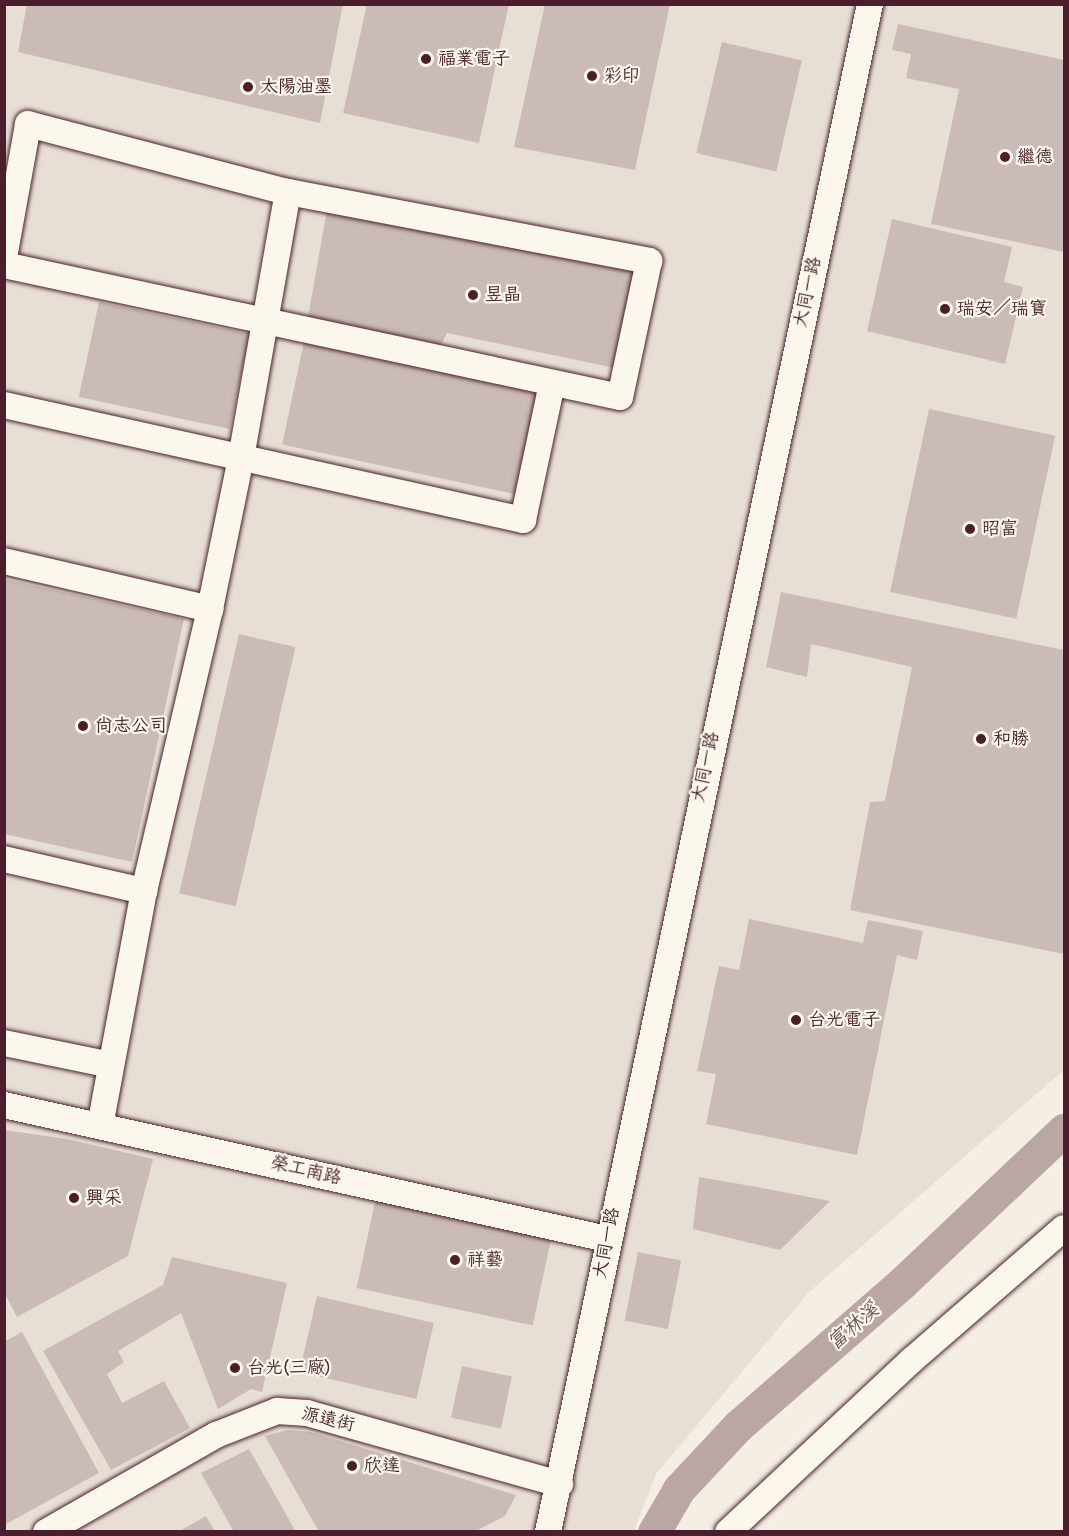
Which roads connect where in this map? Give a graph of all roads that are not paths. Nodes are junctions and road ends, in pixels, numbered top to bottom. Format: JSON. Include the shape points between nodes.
{"nodes":[{"id":1,"x":870,"y":4,"type":"edge"},
{"id":2,"x":288,"y":192,"type":"junction"},
{"id":3,"x":4,"y":258,"type":"edge"},
{"id":4,"x":4,"y":265,"type":"edge"},
{"id":5,"x":268,"y":320,"type":"junction"},
{"id":6,"x":552,"y":384,"type":"junction"},
{"id":7,"x":4,"y":405,"type":"edge"},
{"id":8,"x":241,"y":458,"type":"junction"},
{"id":9,"x":4,"y":561,"type":"edge"},
{"id":10,"x":210,"y":609,"type":"junction"},
{"id":11,"x":4,"y":859,"type":"edge"},
{"id":12,"x":144,"y":891,"type":"junction"},
{"id":13,"x":4,"y":1043,"type":"edge"},
{"id":14,"x":111,"y":1065,"type":"junction"},
{"id":15,"x":4,"y":1105,"type":"edge"},
{"id":16,"x":100,"y":1126,"type":"junction"},
{"id":17,"x":1065,"y":1228,"type":"edge"},
{"id":18,"x":607,"y":1239,"type":"junction"},
{"id":19,"x":560,"y":1484,"type":"junction"},
{"id":20,"x":46,"y":1532,"type":"edge"},
{"id":21,"x":548,"y":1532,"type":"edge"},
{"id":22,"x":729,"y":1532,"type":"edge"}],
"edges":[{"from":1,"to":18,"type":"street","name":"大同一路"},
{"from":2,"to":3,"type":"street","via":[[28,124]]},
{"from":2,"to":5,"type":"street"},
{"from":2,"to":6,"type":"street","via":[[649,261],[620,397]]},
{"from":4,"to":5,"type":"street"},
{"from":5,"to":6,"type":"street"},
{"from":5,"to":8,"type":"street"},
{"from":6,"to":8,"type":"street","via":[[523,520]]},
{"from":7,"to":8,"type":"street"},
{"from":8,"to":10,"type":"street"},
{"from":9,"to":10,"type":"street"},
{"from":10,"to":12,"type":"street"},
{"from":11,"to":12,"type":"street"},
{"from":12,"to":14,"type":"street"},
{"from":13,"to":14,"type":"street"},
{"from":14,"to":16,"type":"street"},
{"from":15,"to":16,"type":"street","name":"榮工南路"},
{"from":16,"to":18,"type":"street","name":"榮工南路"},
{"from":17,"to":22,"type":"street","via":[[912,1360]]},
{"from":18,"to":19,"type":"street","name":"大同一路"},
{"from":19,"to":20,"type":"street","name":"源遠街","via":[[307,1413],[277,1411],[216,1435]]},
{"from":19,"to":21,"type":"street","name":"大同一路"}]}
